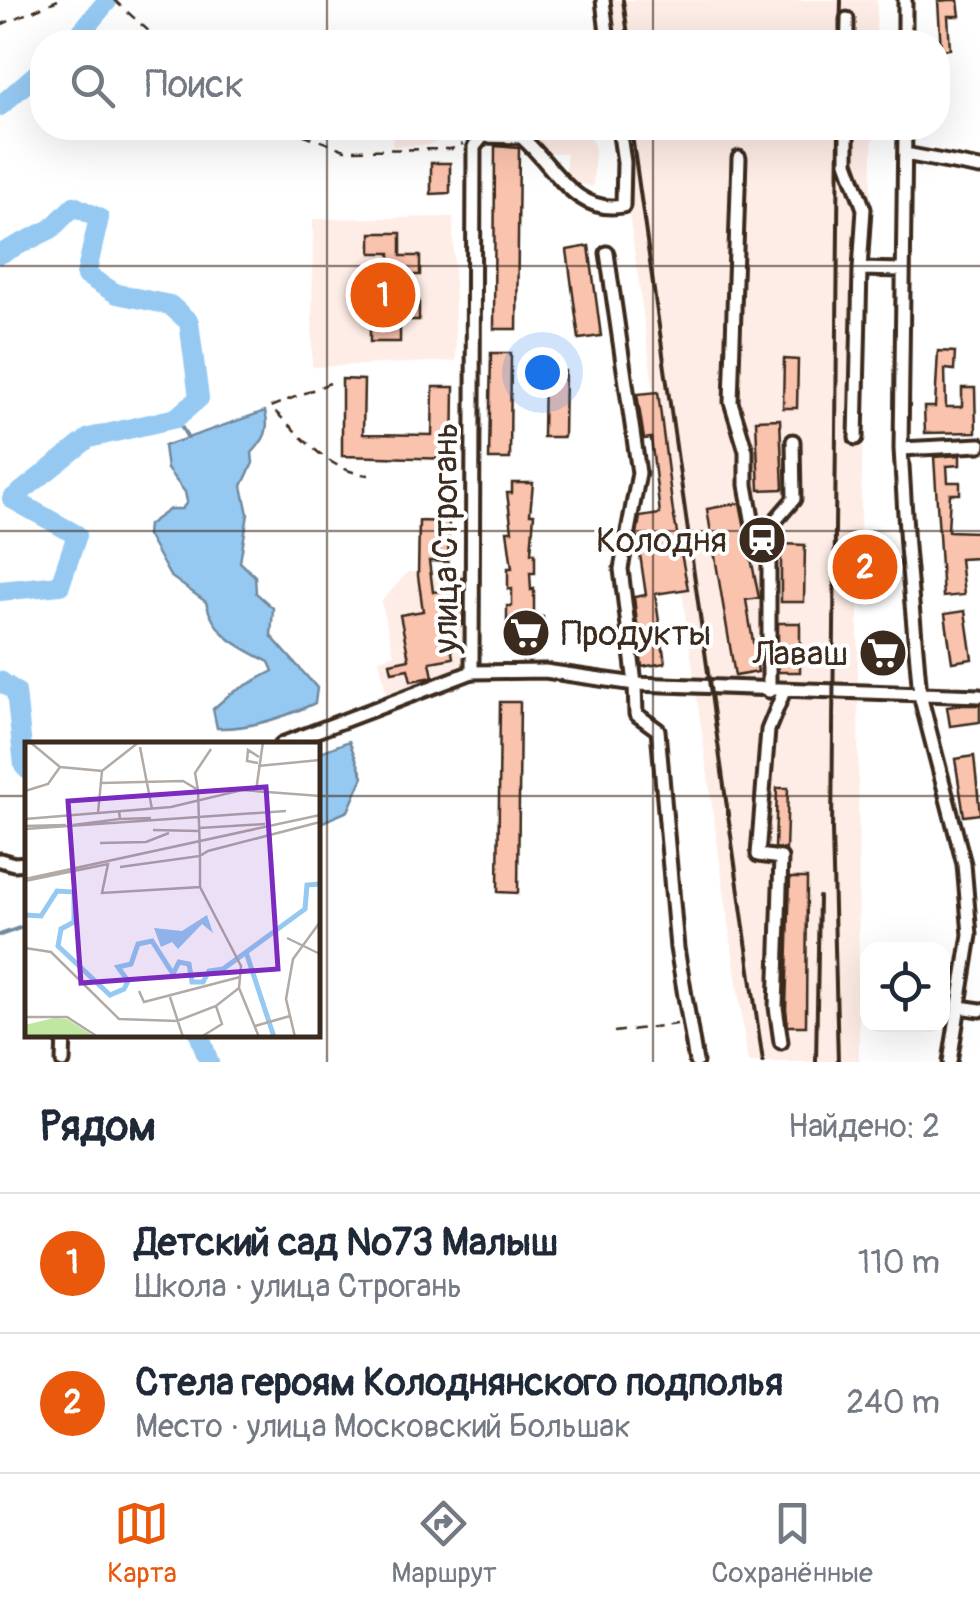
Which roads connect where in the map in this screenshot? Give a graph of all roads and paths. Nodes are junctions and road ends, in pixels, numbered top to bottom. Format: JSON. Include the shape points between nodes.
{"nodes":[{"id":1,"x":58,"y":0,"type":"edge"},
{"id":2,"x":114,"y":0,"type":"edge"},
{"id":3,"x":604,"y":0,"type":"edge"},
{"id":4,"x":905,"y":0,"type":"edge"},
{"id":5,"x":847,"y":19,"type":"dead end"},
{"id":6,"x":0,"y":24,"type":"edge"},
{"id":7,"x":149,"y":30,"type":"edge"},
{"id":8,"x":607,"y":30,"type":"edge"},
{"id":9,"x":847,"y":30,"type":"edge"},
{"id":10,"x":905,"y":30,"type":"edge"},
{"id":11,"x":319,"y":140,"type":"edge"},
{"id":12,"x":525,"y":140,"type":"edge"},
{"id":13,"x":525,"y":140,"type":"edge"},
{"id":14,"x":620,"y":140,"type":"edge"},
{"id":15,"x":847,"y":140,"type":"edge"},
{"id":16,"x":905,"y":140,"type":"edge"},
{"id":17,"x":478,"y":142,"type":"junction"},
{"id":18,"x":905,"y":154,"type":"junction"},
{"id":19,"x":739,"y":158,"type":"dead end"},
{"id":20,"x":980,"y":168,"type":"edge"},
{"id":21,"x":607,"y":253,"type":"dead end"},
{"id":22,"x":860,"y":270,"type":"junction"},
{"id":23,"x":903,"y":270,"type":"junction"},
{"id":24,"x":330,"y":383,"type":"dead end"},
{"id":25,"x":856,"y":438,"type":"dead end"},
{"id":26,"x":794,"y":442,"type":"dead end"},
{"id":27,"x":980,"y":445,"type":"edge"},
{"id":28,"x":902,"y":448,"type":"junction"},
{"id":29,"x":369,"y":476,"type":"dead end"},
{"id":30,"x":769,"y":528,"type":"junction"},
{"id":31,"x":472,"y":672,"type":"junction"},
{"id":32,"x":636,"y":684,"type":"junction"},
{"id":33,"x":769,"y":690,"type":"junction"},
{"id":34,"x":784,"y":691,"type":"junction"},
{"id":35,"x":920,"y":696,"type":"junction"},
{"id":36,"x":980,"y":696,"type":"edge"},
{"id":37,"x":287,"y":742,"type":"edge"},
{"id":38,"x":0,"y":860,"type":"edge"},
{"id":39,"x":21,"y":864,"type":"edge"},
{"id":40,"x":960,"y":1007,"type":"junction"},
{"id":41,"x":980,"y":1010,"type":"edge"},
{"id":42,"x":688,"y":1023,"type":"junction"},
{"id":43,"x":614,"y":1032,"type":"dead end"},
{"id":44,"x":64,"y":1037,"type":"edge"},
{"id":45,"x":781,"y":1042,"type":"dead end"},
{"id":46,"x":63,"y":1062,"type":"edge"},
{"id":47,"x":696,"y":1062,"type":"edge"},
{"id":48,"x":950,"y":1062,"type":"edge"}],
"edges":[{"from":1,"to":6,"type":"path"},
{"from":2,"to":7,"type":"path"},
{"from":3,"to":8,"type":"street"},
{"from":4,"to":10,"type":"street"},
{"from":5,"to":9,"type":"street"},
{"from":11,"to":17,"type":"path","via":[[346,150],[451,149]]},
{"from":12,"to":17,"type":"street"},
{"from":13,"to":14,"type":"street","via":[[560,184],[608,209],[623,206]]},
{"from":15,"to":22,"type":"street","via":[[847,162],[864,209]]},
{"from":16,"to":18,"type":"street"},
{"from":17,"to":31,"type":"street","name":"улица Строгань"},
{"from":18,"to":20,"type":"street"},
{"from":18,"to":23,"type":"street"},
{"from":19,"to":30,"type":"street","via":[[732,402],[746,450],[753,524]]},
{"from":21,"to":32,"type":"street","via":[[639,473],[621,570]]},
{"from":22,"to":23,"type":"street"},
{"from":22,"to":25,"type":"street"},
{"from":23,"to":28,"type":"street"},
{"from":24,"to":29,"type":"path","via":[[270,408],[326,460]]},
{"from":26,"to":30,"type":"street","via":[[794,499]]},
{"from":27,"to":28,"type":"street"},
{"from":28,"to":35,"type":"street"},
{"from":30,"to":33,"type":"street"},
{"from":31,"to":32,"type":"street","name":"улица Строгань","via":[[545,671]]},
{"from":31,"to":37,"type":"street"},
{"from":32,"to":33,"type":"street","name":"улица Строгань"},
{"from":32,"to":42,"type":"street","via":[[636,714],[658,730],[662,750]]},
{"from":33,"to":34,"type":"street","name":"улица Строгань"},
{"from":34,"to":35,"type":"street","name":"улица Строгань"},
{"from":34,"to":45,"type":"street","via":[[768,730],[758,855],[781,858]]},
{"from":35,"to":36,"type":"street","name":"улица Строгань"},
{"from":35,"to":40,"type":"street","via":[[966,876],[970,935]]},
{"from":38,"to":39,"type":"street"},
{"from":40,"to":41,"type":"street"},
{"from":40,"to":48,"type":"street"},
{"from":42,"to":43,"type":"path"},
{"from":42,"to":47,"type":"street"},
{"from":44,"to":46,"type":"street"}]}
